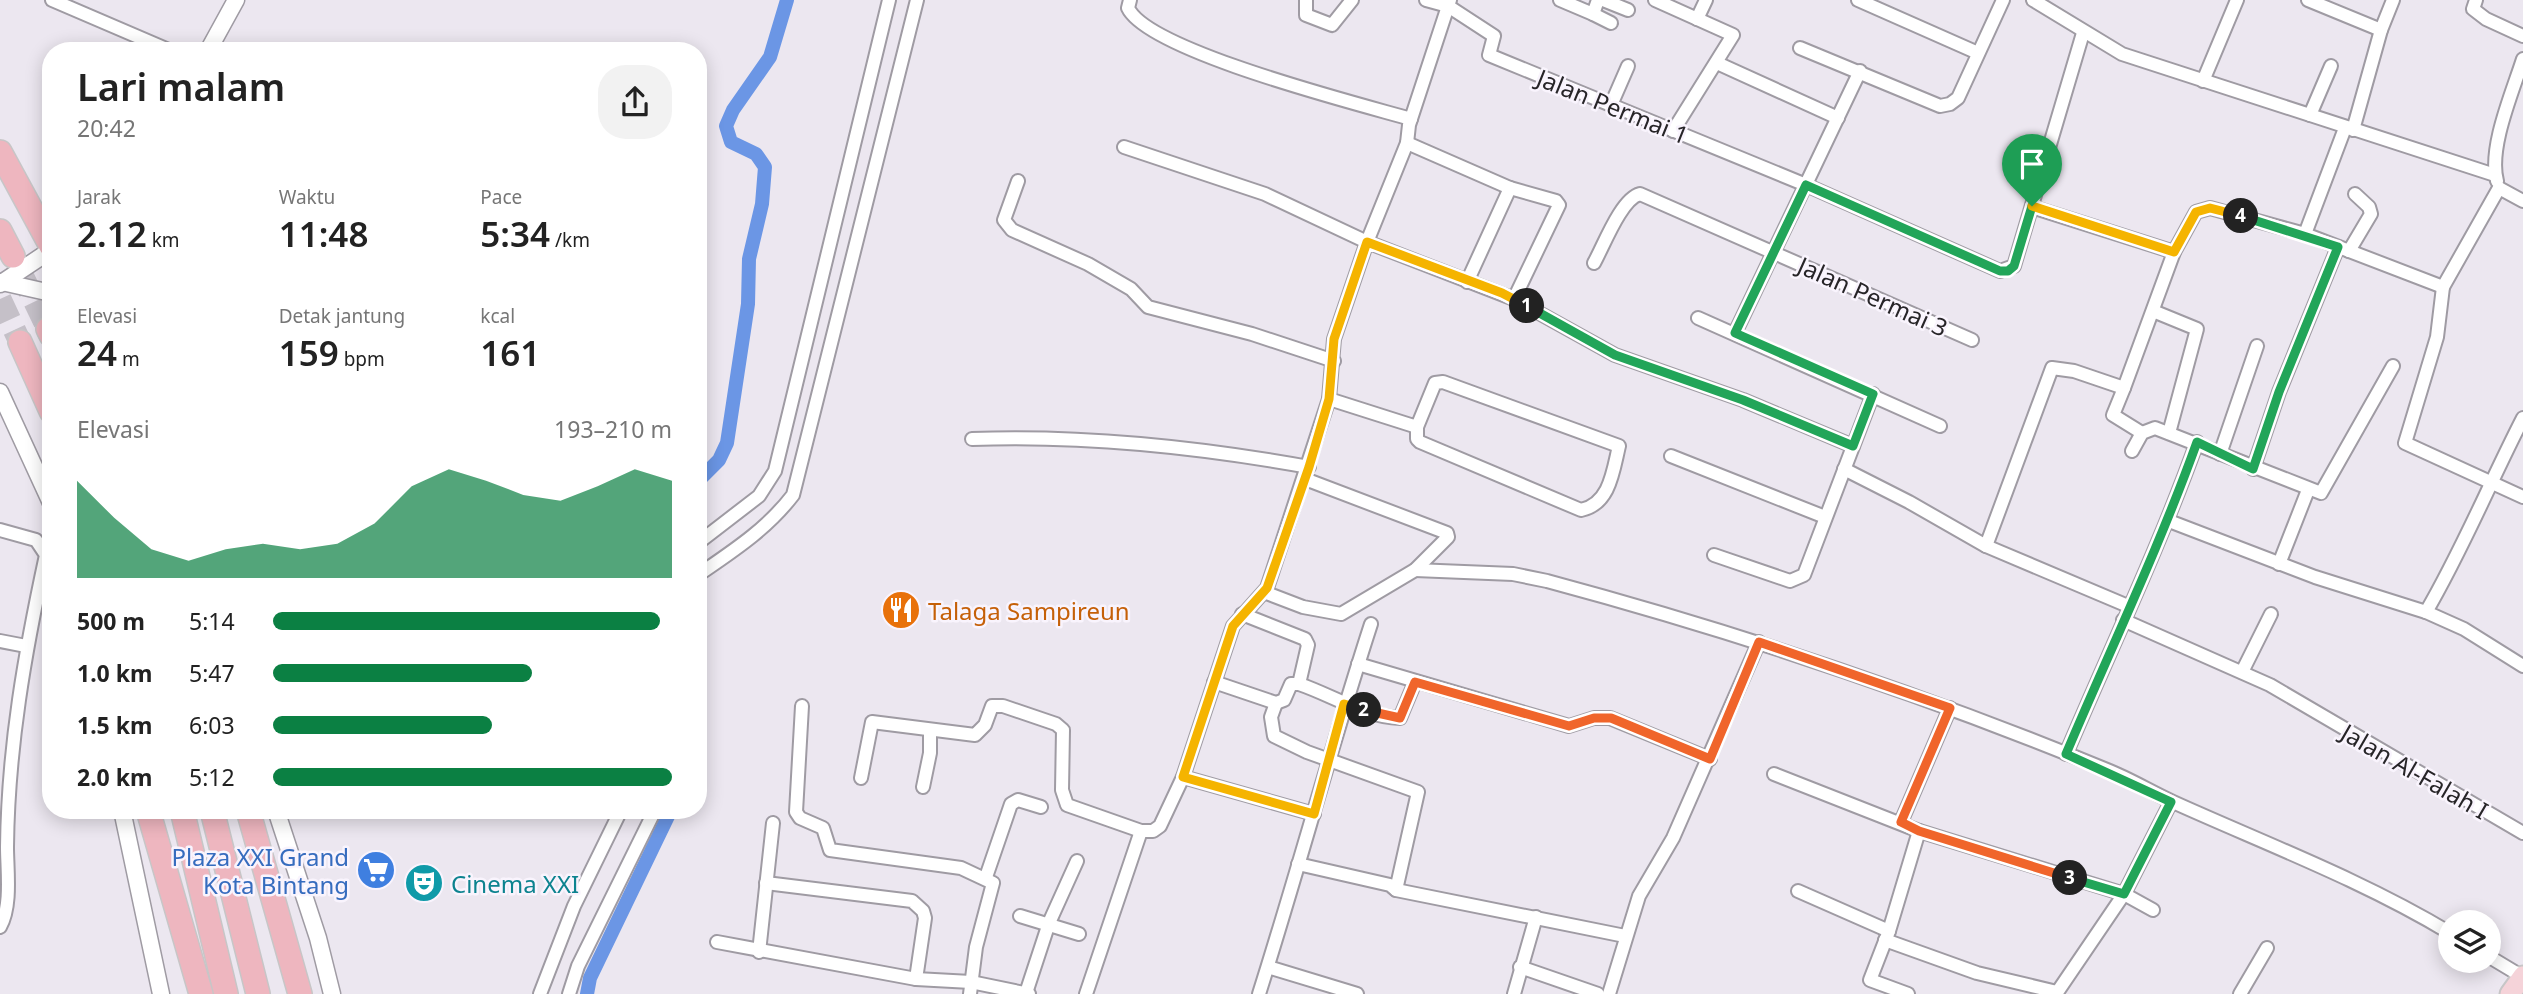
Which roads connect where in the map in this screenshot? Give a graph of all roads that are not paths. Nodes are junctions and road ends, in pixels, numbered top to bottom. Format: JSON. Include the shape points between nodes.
{"nodes":[{"id":1,"x":52,"y":0,"type":"edge"},
{"id":2,"x":236,"y":0,"type":"edge"},
{"id":3,"x":889,"y":0,"type":"edge"},
{"id":4,"x":917,"y":0,"type":"edge"},
{"id":5,"x":1130,"y":0,"type":"edge"},
{"id":6,"x":1307,"y":0,"type":"edge"},
{"id":7,"x":1352,"y":0,"type":"edge"},
{"id":8,"x":1426,"y":0,"type":"edge"},
{"id":9,"x":1560,"y":0,"type":"edge"},
{"id":10,"x":1600,"y":0,"type":"edge"},
{"id":11,"x":1655,"y":0,"type":"edge"},
{"id":12,"x":1706,"y":0,"type":"edge"},
{"id":13,"x":1858,"y":0,"type":"edge"},
{"id":14,"x":2003,"y":0,"type":"edge"},
{"id":15,"x":2033,"y":0,"type":"edge"},
{"id":16,"x":2237,"y":0,"type":"edge"},
{"id":17,"x":2308,"y":0,"type":"edge"},
{"id":18,"x":2393,"y":0,"type":"edge"},
{"id":19,"x":2476,"y":0,"type":"edge"},
{"id":20,"x":1449,"y":3,"type":"edge"},
{"id":21,"x":2050,"y":5,"type":"edge"},
{"id":22,"x":1628,"y":10,"type":"dead end"},
{"id":23,"x":1593,"y":14,"type":"junction"},
{"id":24,"x":1697,"y":19,"type":"junction"},
{"id":25,"x":1611,"y":23,"type":"dead end"},
{"id":26,"x":2381,"y":30,"type":"junction"},
{"id":27,"x":2082,"y":33,"type":"junction"},
{"id":28,"x":2523,"y":36,"type":"edge"},
{"id":29,"x":150,"y":42,"type":"edge"},
{"id":30,"x":213,"y":42,"type":"edge"},
{"id":31,"x":1800,"y":48,"type":"dead end"},
{"id":32,"x":1978,"y":53,"type":"junction"},
{"id":33,"x":2523,"y":59,"type":"edge"},
{"id":34,"x":1717,"y":63,"type":"junction"},
{"id":35,"x":1629,"y":66,"type":"dead end"},
{"id":36,"x":2332,"y":66,"type":"dead end"},
{"id":37,"x":1860,"y":71,"type":"junction"},
{"id":38,"x":2203,"y":81,"type":"junction"},
{"id":39,"x":1611,"y":105,"type":"junction"},
{"id":40,"x":2310,"y":115,"type":"junction"},
{"id":41,"x":1838,"y":118,"type":"junction"},
{"id":42,"x":1411,"y":119,"type":"junction"},
{"id":43,"x":2348,"y":129,"type":"junction"},
{"id":44,"x":1673,"y":131,"type":"junction"},
{"id":45,"x":1407,"y":143,"type":"junction"},
{"id":46,"x":1124,"y":146,"type":"dead end"},
{"id":47,"x":0,"y":152,"type":"edge"},
{"id":48,"x":1018,"y":181,"type":"dead end"},
{"id":49,"x":2497,"y":182,"type":"junction"},
{"id":50,"x":1806,"y":185,"type":"junction"},
{"id":51,"x":1510,"y":188,"type":"junction"},
{"id":52,"x":2355,"y":194,"type":"dead end"},
{"id":53,"x":2523,"y":201,"type":"edge"},
{"id":54,"x":2032,"y":206,"type":"junction"},
{"id":55,"x":41,"y":216,"type":"edge"},
{"id":56,"x":0,"y":231,"type":"edge"},
{"id":57,"x":2305,"y":234,"type":"junction"},
{"id":58,"x":1367,"y":242,"type":"junction"},
{"id":59,"x":2343,"y":249,"type":"junction"},
{"id":60,"x":1774,"y":251,"type":"junction"},
{"id":61,"x":2174,"y":252,"type":"junction"},
{"id":62,"x":42,"y":254,"type":"edge"},
{"id":63,"x":13,"y":256,"type":"tunnel mouth"},
{"id":64,"x":1594,"y":263,"type":"dead end"},
{"id":65,"x":1467,"y":282,"type":"junction"},
{"id":66,"x":1,"y":283,"type":"edge"},
{"id":67,"x":2443,"y":287,"type":"junction"},
{"id":68,"x":42,"y":291,"type":"edge"},
{"id":69,"x":1514,"y":299,"type":"junction"},
{"id":70,"x":2153,"y":311,"type":"junction"},
{"id":71,"x":1698,"y":318,"type":"dead end"},
{"id":72,"x":1735,"y":333,"type":"junction"},
{"id":73,"x":1972,"y":340,"type":"dead end"},
{"id":74,"x":20,"y":342,"type":"tunnel mouth"},
{"id":75,"x":2256,"y":346,"type":"dead end"},
{"id":76,"x":1334,"y":361,"type":"junction"},
{"id":77,"x":2393,"y":366,"type":"dead end"},
{"id":78,"x":2123,"y":388,"type":"junction"},
{"id":79,"x":42,"y":391,"type":"edge"},
{"id":80,"x":0,"y":392,"type":"edge"},
{"id":81,"x":1873,"y":394,"type":"junction"},
{"id":82,"x":1329,"y":399,"type":"junction"},
{"id":83,"x":2523,"y":418,"type":"edge"},
{"id":84,"x":1940,"y":426,"type":"dead end"},
{"id":85,"x":1417,"y":427,"type":"junction"},
{"id":86,"x":2142,"y":433,"type":"junction"},
{"id":87,"x":2169,"y":433,"type":"junction"},
{"id":88,"x":972,"y":439,"type":"dead end"},
{"id":89,"x":2197,"y":442,"type":"junction"},
{"id":90,"x":1853,"y":446,"type":"junction"},
{"id":91,"x":2132,"y":452,"type":"dead end"},
{"id":92,"x":2220,"y":454,"type":"junction"},
{"id":93,"x":1671,"y":456,"type":"dead end"},
{"id":94,"x":1844,"y":469,"type":"junction"},
{"id":95,"x":2253,"y":469,"type":"junction"},
{"id":96,"x":1307,"y":473,"type":"junction"},
{"id":97,"x":2490,"y":482,"type":"junction"},
{"id":98,"x":42,"y":483,"type":"edge"},
{"id":99,"x":2308,"y":490,"type":"junction"},
{"id":100,"x":2523,"y":497,"type":"edge"},
{"id":101,"x":1825,"y":517,"type":"junction"},
{"id":102,"x":2169,"y":521,"type":"junction"},
{"id":103,"x":0,"y":530,"type":"edge"},
{"id":104,"x":707,"y":536,"type":"edge"},
{"id":105,"x":1986,"y":546,"type":"junction"},
{"id":106,"x":42,"y":549,"type":"edge"},
{"id":107,"x":1714,"y":555,"type":"dead end"},
{"id":108,"x":2280,"y":564,"type":"junction"},
{"id":109,"x":707,"y":569,"type":"edge"},
{"id":110,"x":1415,"y":570,"type":"junction"},
{"id":111,"x":42,"y":573,"type":"edge"},
{"id":112,"x":1264,"y":592,"type":"junction"},
{"id":113,"x":2128,"y":606,"type":"junction"},
{"id":114,"x":2426,"y":612,"type":"junction"},
{"id":115,"x":1242,"y":614,"type":"junction"},
{"id":116,"x":2271,"y":614,"type":"dead end"},
{"id":117,"x":2123,"y":620,"type":"junction"},
{"id":118,"x":1371,"y":624,"type":"dead end"},
{"id":119,"x":0,"y":641,"type":"edge"},
{"id":120,"x":1759,"y":642,"type":"junction"},
{"id":121,"x":26,"y":646,"type":"junction"},
{"id":122,"x":1358,"y":664,"type":"junction"},
{"id":123,"x":2522,"y":664,"type":"edge"},
{"id":124,"x":2242,"y":672,"type":"junction"},
{"id":125,"x":1214,"y":682,"type":"junction"},
{"id":126,"x":1415,"y":682,"type":"junction"},
{"id":127,"x":1299,"y":684,"type":"junction"},
{"id":128,"x":1276,"y":703,"type":"junction"},
{"id":129,"x":1344,"y":704,"type":"junction"},
{"id":130,"x":802,"y":706,"type":"dead end"},
{"id":131,"x":1950,"y":708,"type":"junction"},
{"id":132,"x":930,"y":731,"type":"junction"},
{"id":133,"x":2066,"y":754,"type":"junction"},
{"id":134,"x":1328,"y":759,"type":"junction"},
{"id":135,"x":1710,"y":759,"type":"junction"},
{"id":136,"x":1774,"y":774,"type":"dead end"},
{"id":137,"x":1183,"y":777,"type":"junction"},
{"id":138,"x":861,"y":778,"type":"dead end"},
{"id":139,"x":923,"y":787,"type":"dead end"},
{"id":140,"x":2171,"y":802,"type":"junction"},
{"id":141,"x":1041,"y":807,"type":"dead end"},
{"id":142,"x":1314,"y":814,"type":"junction"},
{"id":143,"x":124,"y":819,"type":"edge"},
{"id":144,"x":151,"y":819,"type":"edge"},
{"id":145,"x":184,"y":819,"type":"edge"},
{"id":146,"x":214,"y":819,"type":"edge"},
{"id":147,"x":251,"y":819,"type":"edge"},
{"id":148,"x":279,"y":819,"type":"edge"},
{"id":149,"x":617,"y":819,"type":"edge"},
{"id":150,"x":651,"y":819,"type":"edge"},
{"id":151,"x":1901,"y":822,"type":"junction"},
{"id":152,"x":773,"y":823,"type":"dead end"},
{"id":153,"x":1141,"y":831,"type":"junction"},
{"id":154,"x":1919,"y":831,"type":"junction"},
{"id":155,"x":2523,"y":832,"type":"edge"},
{"id":156,"x":1077,"y":861,"type":"dead end"},
{"id":157,"x":1298,"y":864,"type":"junction"},
{"id":158,"x":3,"y":873,"type":"edge"},
{"id":159,"x":986,"y":877,"type":"junction"},
{"id":160,"x":766,"y":883,"type":"junction"},
{"id":161,"x":1396,"y":890,"type":"junction"},
{"id":162,"x":1798,"y":891,"type":"dead end"},
{"id":163,"x":2124,"y":894,"type":"junction"},
{"id":164,"x":2154,"y":910,"type":"dead end"},
{"id":165,"x":1020,"y":916,"type":"dead end"},
{"id":166,"x":1536,"y":917,"type":"junction"},
{"id":167,"x":1049,"y":923,"type":"junction"},
{"id":168,"x":0,"y":927,"type":"edge"},
{"id":169,"x":2438,"y":927,"type":"edge"},
{"id":170,"x":1079,"y":934,"type":"dead end"},
{"id":171,"x":1887,"y":935,"type":"junction"},
{"id":172,"x":1625,"y":936,"type":"junction"},
{"id":173,"x":717,"y":942,"type":"dead end"},
{"id":174,"x":2267,"y":948,"type":"dead end"},
{"id":175,"x":759,"y":951,"type":"junction"},
{"id":176,"x":2501,"y":963,"type":"edge"},
{"id":177,"x":1268,"y":967,"type":"junction"},
{"id":178,"x":1520,"y":967,"type":"junction"},
{"id":179,"x":2523,"y":976,"type":"edge"},
{"id":180,"x":916,"y":979,"type":"junction"},
{"id":181,"x":971,"y":988,"type":"edge"},
{"id":182,"x":2057,"y":993,"type":"edge"},
{"id":183,"x":162,"y":994,"type":"edge"},
{"id":184,"x":201,"y":994,"type":"edge"},
{"id":185,"x":226,"y":994,"type":"edge"},
{"id":186,"x":258,"y":994,"type":"edge"},
{"id":187,"x":300,"y":994,"type":"edge"},
{"id":188,"x":332,"y":994,"type":"edge"},
{"id":189,"x":540,"y":994,"type":"edge"},
{"id":190,"x":569,"y":994,"type":"edge"},
{"id":191,"x":1028,"y":994,"type":"edge"},
{"id":192,"x":1086,"y":994,"type":"edge"},
{"id":193,"x":1259,"y":994,"type":"edge"},
{"id":194,"x":1357,"y":994,"type":"edge"},
{"id":195,"x":1514,"y":994,"type":"edge"},
{"id":196,"x":1598,"y":994,"type":"edge"},
{"id":197,"x":1609,"y":994,"type":"edge"},
{"id":198,"x":1908,"y":994,"type":"edge"},
{"id":199,"x":2240,"y":994,"type":"edge"},
{"id":200,"x":2510,"y":994,"type":"edge"}],
"edges":[{"from":1,"to":29,"type":"street"},
{"from":2,"to":30,"type":"street"},
{"from":3,"to":104,"type":"street","via":[[775,471],[759,496]]},
{"from":4,"to":109,"type":"street","via":[[793,495],[750,540]]},
{"from":5,"to":42,"type":"street","via":[[1128,8],[1139,24],[1185,46]]},
{"from":6,"to":7,"type":"street","via":[[1307,15],[1332,25]]},
{"from":8,"to":20,"type":"street"},
{"from":9,"to":23,"type":"street"},
{"from":10,"to":22,"type":"street"},
{"from":10,"to":23,"type":"street"},
{"from":11,"to":24,"type":"street"},
{"from":12,"to":24,"type":"street"},
{"from":13,"to":32,"type":"street"},
{"from":14,"to":32,"type":"street"},
{"from":15,"to":21,"type":"street"},
{"from":16,"to":38,"type":"street"},
{"from":17,"to":26,"type":"street"},
{"from":18,"to":26,"type":"street"},
{"from":19,"to":28,"type":"street","via":[[2473,9],[2486,19]]},
{"from":20,"to":39,"type":"street","name":"Jalan Permai 1","via":[[1494,36],[1489,55]]},
{"from":20,"to":42,"type":"street"},
{"from":21,"to":27,"type":"street"},
{"from":23,"to":25,"type":"street"},
{"from":24,"to":34,"type":"street","via":[[1733,35]]},
{"from":26,"to":43,"type":"street"},
{"from":27,"to":38,"type":"street","via":[[2122,54]]},
{"from":27,"to":54,"type":"street"},
{"from":31,"to":37,"type":"street"},
{"from":32,"to":37,"type":"street","via":[[1958,98],[1940,106]]},
{"from":33,"to":49,"type":"street","via":[[2504,120]]},
{"from":34,"to":41,"type":"street"},
{"from":34,"to":44,"type":"street"},
{"from":35,"to":39,"type":"street"},
{"from":36,"to":40,"type":"street"},
{"from":37,"to":41,"type":"street"},
{"from":38,"to":40,"type":"street"},
{"from":39,"to":44,"type":"street","name":"Jalan Permai 1"},
{"from":40,"to":43,"type":"street"},
{"from":41,"to":50,"type":"street"},
{"from":42,"to":45,"type":"street"},
{"from":43,"to":49,"type":"street"},
{"from":43,"to":57,"type":"street"},
{"from":44,"to":50,"type":"street","name":"Jalan Permai 1"},
{"from":45,"to":51,"type":"street"},
{"from":45,"to":58,"type":"street"},
{"from":46,"to":58,"type":"street","via":[[1237,182]]},
{"from":47,"to":55,"type":"highway"},
{"from":48,"to":76,"type":"street","via":[[1004,220],[1012,230],[1088,264],[1155,310]]},
{"from":49,"to":53,"type":"street"},
{"from":49,"to":67,"type":"street"},
{"from":50,"to":54,"type":"street","name":"Jalan Permai 1","via":[[2000,271],[2014,266]]},
{"from":50,"to":60,"type":"street"},
{"from":51,"to":65,"type":"street"},
{"from":51,"to":69,"type":"street","via":[[1559,205]]},
{"from":52,"to":59,"type":"street","via":[[2371,214]]},
{"from":54,"to":61,"type":"street"},
{"from":56,"to":63,"type":"highway"},
{"from":57,"to":59,"type":"street"},
{"from":57,"to":61,"type":"street","via":[[2204,209],[2190,220]]},
{"from":58,"to":65,"type":"street"},
{"from":58,"to":76,"type":"street","via":[[1334,339]]},
{"from":59,"to":67,"type":"street"},
{"from":59,"to":95,"type":"street","via":[[2279,392]]},
{"from":60,"to":64,"type":"street","name":"Jalan Permai 3","via":[[1640,194],[1623,207]]},
{"from":60,"to":72,"type":"street"},
{"from":60,"to":73,"type":"street","name":"Jalan Permai 3"},
{"from":61,"to":70,"type":"street"},
{"from":62,"to":66,"type":"street"},
{"from":65,"to":69,"type":"street"},
{"from":66,"to":68,"type":"street"},
{"from":67,"to":97,"type":"street","via":[[2437,337],[2405,443]]},
{"from":69,"to":90,"type":"street","via":[[1615,355],[1743,400]]},
{"from":70,"to":78,"type":"street"},
{"from":70,"to":87,"type":"street","via":[[2197,329]]},
{"from":71,"to":72,"type":"street"},
{"from":72,"to":81,"type":"street"},
{"from":74,"to":79,"type":"highway"},
{"from":75,"to":92,"type":"street"},
{"from":76,"to":82,"type":"street"},
{"from":77,"to":99,"type":"street","via":[[2324,493]]},
{"from":78,"to":86,"type":"street","via":[[2113,415]]},
{"from":78,"to":105,"type":"street","via":[[2052,368]]},
{"from":80,"to":98,"type":"street"},
{"from":81,"to":84,"type":"street"},
{"from":81,"to":90,"type":"street"},
{"from":82,"to":85,"type":"street"},
{"from":82,"to":96,"type":"street"},
{"from":83,"to":97,"type":"street"},
{"from":85,"to":85,"type":"street","via":[[1420,442],[1581,510],[1592,508],[1604,495],[1619,446],[1443,382],[1434,383]]},
{"from":86,"to":87,"type":"street","via":[[2152,427]]},
{"from":86,"to":91,"type":"street"},
{"from":87,"to":89,"type":"street"},
{"from":88,"to":96,"type":"street","via":[[1135,442],[1234,453]]},
{"from":89,"to":92,"type":"street"},
{"from":89,"to":102,"type":"street"},
{"from":90,"to":94,"type":"street"},
{"from":92,"to":95,"type":"street"},
{"from":93,"to":101,"type":"street"},
{"from":94,"to":101,"type":"street"},
{"from":94,"to":105,"type":"street"},
{"from":95,"to":99,"type":"street"},
{"from":96,"to":110,"type":"street","via":[[1447,533],[1446,541]]},
{"from":96,"to":112,"type":"street"},
{"from":97,"to":100,"type":"street"},
{"from":97,"to":114,"type":"street","via":[[2462,548]]},
{"from":99,"to":108,"type":"street"},
{"from":101,"to":107,"type":"street","via":[[1804,575],[1798,580]]},
{"from":102,"to":108,"type":"street"},
{"from":102,"to":113,"type":"street"},
{"from":103,"to":106,"type":"street","via":[[36,540]]},
{"from":105,"to":113,"type":"street"},
{"from":108,"to":114,"type":"street"},
{"from":110,"to":112,"type":"street","via":[[1341,614],[1303,607]]},
{"from":110,"to":120,"type":"street","via":[[1513,574]]},
{"from":111,"to":121,"type":"street"},
{"from":112,"to":115,"type":"street"},
{"from":113,"to":117,"type":"street"},
{"from":114,"to":123,"type":"street"},
{"from":115,"to":125,"type":"street","via":[[1233,626]]},
{"from":115,"to":127,"type":"street","via":[[1305,639],[1308,645]]},
{"from":116,"to":124,"type":"street"},
{"from":117,"to":124,"type":"street","name":"Jalan Al-Falah I"},
{"from":117,"to":133,"type":"street"},
{"from":118,"to":122,"type":"street"},
{"from":119,"to":121,"type":"street"},
{"from":120,"to":131,"type":"street"},
{"from":120,"to":135,"type":"street"},
{"from":121,"to":158,"type":"street","via":[[11,751]]},
{"from":122,"to":126,"type":"street"},
{"from":122,"to":129,"type":"street"},
{"from":124,"to":155,"type":"street","name":"Jalan Al-Falah I"},
{"from":125,"to":128,"type":"street"},
{"from":125,"to":137,"type":"street"},
{"from":126,"to":129,"type":"street","via":[[1400,718]]},
{"from":126,"to":135,"type":"street","via":[[1569,726],[1611,718]]},
{"from":127,"to":128,"type":"street","via":[[1291,684],[1284,700]]},
{"from":127,"to":129,"type":"street"},
{"from":128,"to":134,"type":"street","via":[[1271,717],[1274,736]]},
{"from":129,"to":134,"type":"street"},
{"from":130,"to":159,"type":"street","via":[[796,812],[823,828],[830,850],[961,868]]},
{"from":131,"to":133,"type":"street"},
{"from":131,"to":151,"type":"street"},
{"from":132,"to":138,"type":"street","via":[[872,722]]},
{"from":132,"to":139,"type":"street"},
{"from":132,"to":153,"type":"street","via":[[975,735],[997,705],[1056,724],[1063,730],[1065,742],[1065,803]]},
{"from":133,"to":140,"type":"street"},
{"from":134,"to":142,"type":"street"},
{"from":134,"to":161,"type":"street","via":[[1418,792]]},
{"from":135,"to":172,"type":"street","via":[[1639,896]]},
{"from":136,"to":151,"type":"street"},
{"from":137,"to":142,"type":"street"},
{"from":137,"to":153,"type":"street","via":[[1160,826]]},
{"from":140,"to":163,"type":"street"},
{"from":140,"to":169,"type":"street","via":[[2357,883]]},
{"from":141,"to":159,"type":"street","via":[[1018,800],[1011,804]]},
{"from":142,"to":157,"type":"street"},
{"from":143,"to":183,"type":"street"},
{"from":144,"to":184,"type":"highway"},
{"from":145,"to":185,"type":"highway"},
{"from":146,"to":186,"type":"highway"},
{"from":147,"to":187,"type":"highway"},
{"from":148,"to":188,"type":"street"},
{"from":149,"to":189,"type":"street","via":[[574,906]]},
{"from":150,"to":190,"type":"street","via":[[578,966]]},
{"from":151,"to":154,"type":"street"},
{"from":152,"to":160,"type":"street"},
{"from":153,"to":192,"type":"street"},
{"from":154,"to":163,"type":"street"},
{"from":154,"to":171,"type":"street"},
{"from":156,"to":167,"type":"street"},
{"from":157,"to":161,"type":"street"},
{"from":157,"to":177,"type":"street"},
{"from":158,"to":168,"type":"street"},
{"from":159,"to":181,"type":"street","via":[[993,886],[976,947]]},
{"from":160,"to":175,"type":"street"},
{"from":160,"to":180,"type":"street","via":[[912,901],[925,919]]},
{"from":161,"to":166,"type":"street"},
{"from":162,"to":171,"type":"street"},
{"from":163,"to":164,"type":"street"},
{"from":163,"to":182,"type":"street"},
{"from":165,"to":167,"type":"street"},
{"from":166,"to":172,"type":"street"},
{"from":166,"to":178,"type":"street"},
{"from":167,"to":170,"type":"street"},
{"from":167,"to":191,"type":"street"},
{"from":171,"to":182,"type":"street","via":[[1977,973]]},
{"from":171,"to":198,"type":"street","via":[[1870,981]]},
{"from":172,"to":197,"type":"street"},
{"from":173,"to":175,"type":"street"},
{"from":174,"to":199,"type":"street"},
{"from":175,"to":180,"type":"street"},
{"from":176,"to":179,"type":"street"},
{"from":177,"to":193,"type":"street"},
{"from":177,"to":194,"type":"street"},
{"from":178,"to":195,"type":"street"},
{"from":178,"to":196,"type":"street"},
{"from":179,"to":200,"type":"main road"},
{"from":180,"to":181,"type":"street"},
{"from":181,"to":191,"type":"street"}]}
